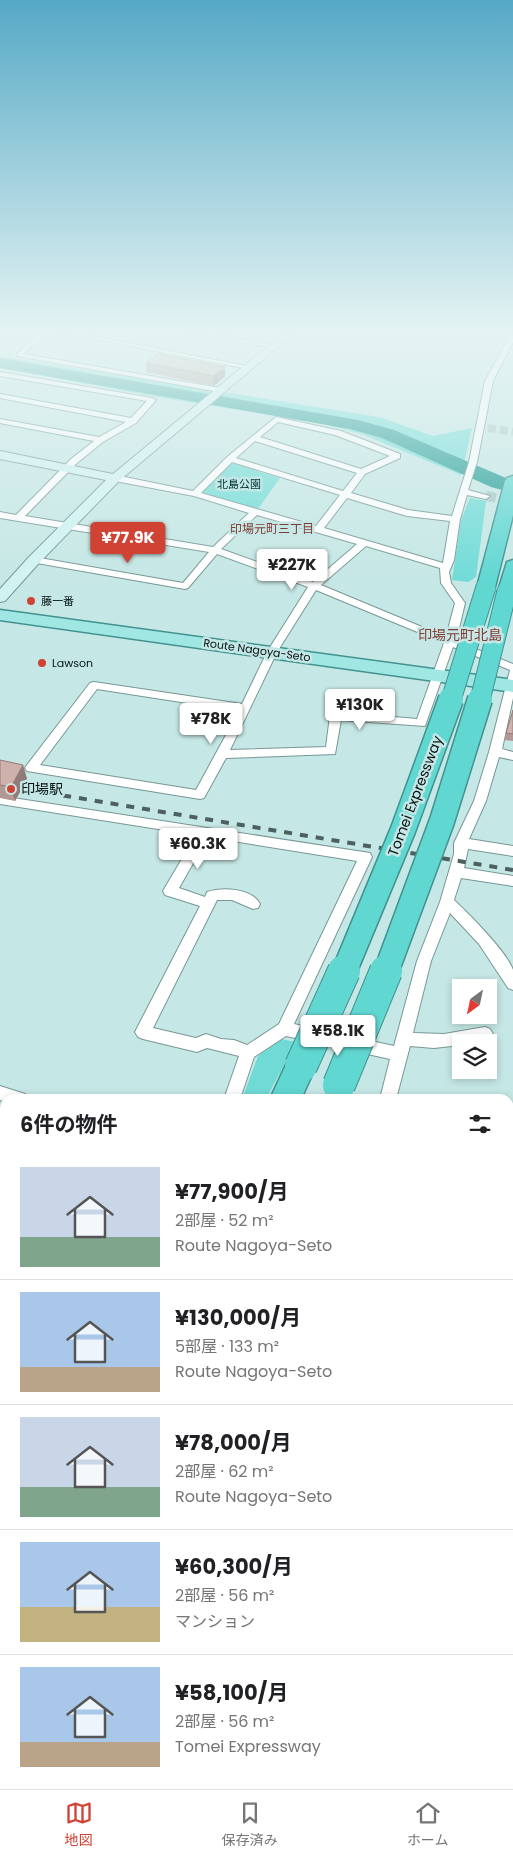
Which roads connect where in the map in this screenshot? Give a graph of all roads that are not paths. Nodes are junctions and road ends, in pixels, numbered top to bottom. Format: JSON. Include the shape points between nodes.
{"nodes":[{"id":1,"x":102,"y":414,"type":"edge"},
{"id":2,"x":138,"y":414,"type":"edge"},
{"id":3,"x":192,"y":414,"type":"edge"},
{"id":4,"x":485,"y":414,"type":"edge"},
{"id":5,"x":133,"y":420,"type":"junction"},
{"id":6,"x":0,"y":421,"type":"edge"},
{"id":7,"x":254,"y":438,"type":"junction"},
{"id":8,"x":100,"y":440,"type":"junction"},
{"id":9,"x":0,"y":455,"type":"edge"},
{"id":10,"x":230,"y":459,"type":"junction"},
{"id":11,"x":68,"y":468,"type":"junction"},
{"id":12,"x":362,"y":472,"type":"junction"},
{"id":13,"x":115,"y":478,"type":"junction"},
{"id":14,"x":511,"y":489,"type":"edge"},
{"id":15,"x":465,"y":492,"type":"junction"},
{"id":16,"x":195,"y":494,"type":"junction"},
{"id":17,"x":344,"y":495,"type":"junction"},
{"id":18,"x":486,"y":496,"type":"tunnel mouth"},
{"id":19,"x":255,"y":512,"type":"junction"},
{"id":20,"x":0,"y":515,"type":"edge"},
{"id":21,"x":18,"y":518,"type":"junction"},
{"id":22,"x":455,"y":519,"type":"junction"},
{"id":23,"x":68,"y":526,"type":"junction"},
{"id":24,"x":318,"y":530,"type":"junction"},
{"id":25,"x":364,"y":543,"type":"junction"},
{"id":26,"x":215,"y":550,"type":"junction"},
{"id":27,"x":34,"y":560,"type":"junction"},
{"id":28,"x":444,"y":566,"type":"junction"},
{"id":29,"x":513,"y":566,"type":"edge"},
{"id":30,"x":314,"y":586,"type":"junction"},
{"id":31,"x":496,"y":589,"type":"junction"},
{"id":32,"x":0,"y":598,"type":"edge"},
{"id":33,"x":0,"y":615,"type":"edge"},
{"id":34,"x":450,"y":642,"type":"junction"},
{"id":35,"x":272,"y":652,"type":"junction"},
{"id":36,"x":439,"y":676,"type":"junction"},
{"id":37,"x":512,"y":678,"type":"edge"},
{"id":38,"x":246,"y":708,"type":"junction"},
{"id":39,"x":495,"y":752,"type":"junction"},
{"id":40,"x":222,"y":754,"type":"junction"},
{"id":41,"x":513,"y":756,"type":"edge"},
{"id":42,"x":0,"y":800,"type":"edge"},
{"id":43,"x":205,"y":832,"type":"junction"},
{"id":44,"x":461,"y":842,"type":"junction"},
{"id":45,"x":513,"y":851,"type":"edge"},
{"id":46,"x":455,"y":872,"type":"junction"},
{"id":47,"x":513,"y":881,"type":"edge"},
{"id":48,"x":448,"y":902,"type":"junction"},
{"id":49,"x":207,"y":903,"type":"junction"},
{"id":50,"x":252,"y":904,"type":"dead end"},
{"id":51,"x":513,"y":984,"type":"edge"},
{"id":52,"x":284,"y":1029,"type":"junction"},
{"id":53,"x":404,"y":1038,"type":"junction"},
{"id":54,"x":452,"y":1039,"type":"edge"},
{"id":55,"x":248,"y":1053,"type":"junction"},
{"id":56,"x":400,"y":1054,"type":"junction"},
{"id":57,"x":336,"y":1092,"type":"edge"},
{"id":58,"x":234,"y":1094,"type":"edge"},
{"id":59,"x":287,"y":1094,"type":"edge"},
{"id":60,"x":389,"y":1094,"type":"edge"}],
"edges":[{"from":1,"to":5,"type":"street"},
{"from":2,"to":5,"type":"street"},
{"from":3,"to":13,"type":"street"},
{"from":4,"to":15,"type":"street"},
{"from":5,"to":8,"type":"street"},
{"from":6,"to":8,"type":"street"},
{"from":7,"to":10,"type":"street"},
{"from":7,"to":12,"type":"street"},
{"from":7,"to":12,"type":"street","via":[[276,420],[352,437],[397,456]]},
{"from":8,"to":11,"type":"street"},
{"from":9,"to":11,"type":"street"},
{"from":10,"to":16,"type":"street"},
{"from":10,"to":17,"type":"street"},
{"from":11,"to":13,"type":"street"},
{"from":11,"to":21,"type":"street"},
{"from":12,"to":17,"type":"street"},
{"from":13,"to":16,"type":"street"},
{"from":13,"to":23,"type":"street"},
{"from":14,"to":31,"type":"highway","name":"Tomei Expressway"},
{"from":15,"to":18,"type":"street"},
{"from":15,"to":22,"type":"street"},
{"from":16,"to":19,"type":"street"},
{"from":17,"to":22,"type":"street","via":[[407,513]]},
{"from":17,"to":24,"type":"street"},
{"from":19,"to":24,"type":"street"},
{"from":19,"to":26,"type":"street"},
{"from":20,"to":21,"type":"street"},
{"from":21,"to":23,"type":"street"},
{"from":22,"to":28,"type":"street","via":[[448,560]]},
{"from":23,"to":26,"type":"street"},
{"from":23,"to":27,"type":"street"},
{"from":24,"to":25,"type":"street"},
{"from":25,"to":28,"type":"street"},
{"from":25,"to":30,"type":"street"},
{"from":26,"to":27,"type":"street","via":[[185,586]]},
{"from":26,"to":30,"type":"street"},
{"from":27,"to":32,"type":"street"},
{"from":28,"to":34,"type":"street","via":[[444,581],[460,603]]},
{"from":29,"to":31,"type":"highway","name":"Tomei Expressway"},
{"from":30,"to":34,"type":"street"},
{"from":30,"to":35,"type":"street"},
{"from":31,"to":57,"type":"highway","name":"Tomei Expressway","bridge":true,"via":[[472,729],[384,977]]},
{"from":31,"to":59,"type":"highway","name":"Tomei Expressway","bridge":true,"via":[[471,639],[422,782],[373,904]]},
{"from":33,"to":35,"type":"main road","name":"Route Nagoya-Seto"},
{"from":34,"to":36,"type":"street"},
{"from":34,"to":37,"type":"street"},
{"from":35,"to":36,"type":"main road","name":"Route Nagoya-Seto"},
{"from":35,"to":38,"type":"street"},
{"from":36,"to":37,"type":"main road","name":"Route Nagoya-Seto"},
{"from":36,"to":40,"type":"street","via":[[421,723],[336,716],[331,751]]},
{"from":37,"to":39,"type":"street"},
{"from":38,"to":40,"type":"street"},
{"from":38,"to":40,"type":"street","via":[[94,685],[31,768],[200,795]]},
{"from":39,"to":41,"type":"street"},
{"from":39,"to":44,"type":"street","via":[[480,801]]},
{"from":42,"to":43,"type":"street"},
{"from":43,"to":49,"type":"street","via":[[170,891]]},
{"from":43,"to":52,"type":"street","via":[[365,857]]},
{"from":44,"to":45,"type":"street"},
{"from":44,"to":46,"type":"street"},
{"from":46,"to":47,"type":"street"},
{"from":46,"to":48,"type":"street"},
{"from":48,"to":51,"type":"street","via":[[496,954]]},
{"from":48,"to":53,"type":"street","via":[[424,962]]},
{"from":49,"to":50,"type":"street","via":[[217,893],[230,894]]},
{"from":49,"to":55,"type":"street","via":[[143,1032],[197,1045],[206,1041]]},
{"from":52,"to":55,"type":"street"},
{"from":52,"to":56,"type":"street"},
{"from":53,"to":54,"type":"street","via":[[412,1041]]},
{"from":53,"to":56,"type":"street"},
{"from":55,"to":58,"type":"street"},
{"from":56,"to":60,"type":"street"}]}
